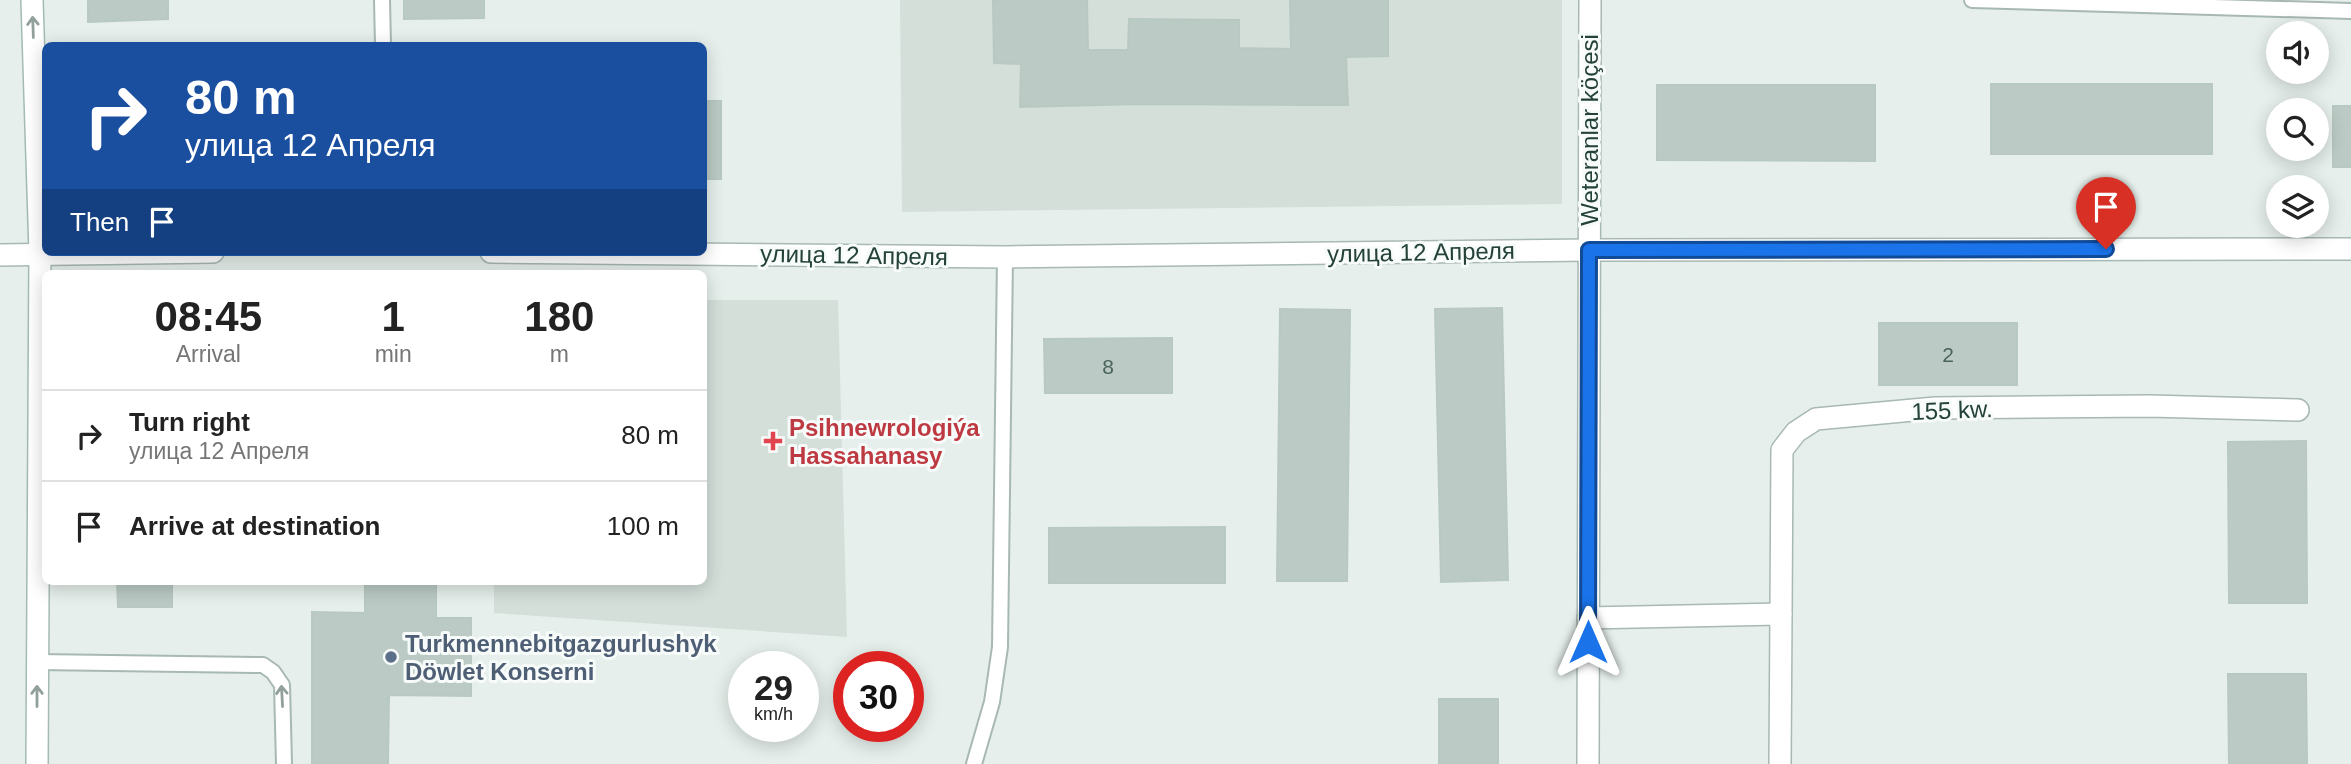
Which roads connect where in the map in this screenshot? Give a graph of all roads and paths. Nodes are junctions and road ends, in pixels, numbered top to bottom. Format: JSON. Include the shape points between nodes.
{"nodes":[{"id":1,"x":32,"y":0,"type":"edge"},
{"id":2,"x":382,"y":0,"type":"edge"},
{"id":3,"x":1590,"y":0,"type":"edge"},
{"id":4,"x":1972,"y":0,"type":"edge"},
{"id":5,"x":2248,"y":4,"type":"edge"},
{"id":6,"x":2351,"y":11,"type":"edge"},
{"id":7,"x":383,"y":42,"type":"edge"},
{"id":8,"x":2351,"y":249,"type":"edge"},
{"id":9,"x":1589,"y":250,"type":"junction"},
{"id":10,"x":40,"y":253,"type":"junction"},
{"id":11,"x":707,"y":254,"type":"edge"},
{"id":12,"x":0,"y":255,"type":"edge"},
{"id":13,"x":1005,"y":257,"type":"junction"},
{"id":14,"x":2298,"y":410,"type":"dead end"},
{"id":15,"x":1781,"y":614,"type":"junction"},
{"id":16,"x":1588,"y":618,"type":"junction"},
{"id":17,"x":37,"y":662,"type":"junction"},
{"id":18,"x":37,"y":764,"type":"edge"},
{"id":19,"x":284,"y":764,"type":"edge"},
{"id":20,"x":974,"y":764,"type":"edge"},
{"id":21,"x":1588,"y":764,"type":"edge"},
{"id":22,"x":1780,"y":764,"type":"edge"}],
"edges":[{"from":10,"to":1,"type":"street","one_way":true},
{"from":2,"to":7,"type":"lane"},
{"from":3,"to":9,"type":"street","name":"Weteranlar köçesi"},
{"from":4,"to":5,"type":"lane"},
{"from":5,"to":6,"type":"lane"},
{"from":8,"to":9,"type":"street","name":"улица 12 Апреля"},
{"from":9,"to":13,"type":"street","name":"улица 12 Апреля"},
{"from":9,"to":16,"type":"street","name":"Weteranlar köçesi"},
{"from":10,"to":12,"type":"street"},
{"from":10,"to":17,"type":"street"},
{"from":11,"to":13,"type":"street","name":"улица 12 Апреля"},
{"from":13,"to":20,"type":"lane","via":[[1000,647],[992,702]]},
{"from":14,"to":15,"type":"street","name":"155 kw.","via":[[1935,408],[1816,419],[1796,432],[1782,450]]},
{"from":15,"to":16,"type":"street"},
{"from":15,"to":22,"type":"street","name":"155 kw."},
{"from":16,"to":21,"type":"street","name":"Weteranlar köçesi"},
{"from":18,"to":17,"type":"street","one_way":true},
{"from":19,"to":17,"type":"lane","one_way":true,"via":[[282,685],[263,665]]}]}
